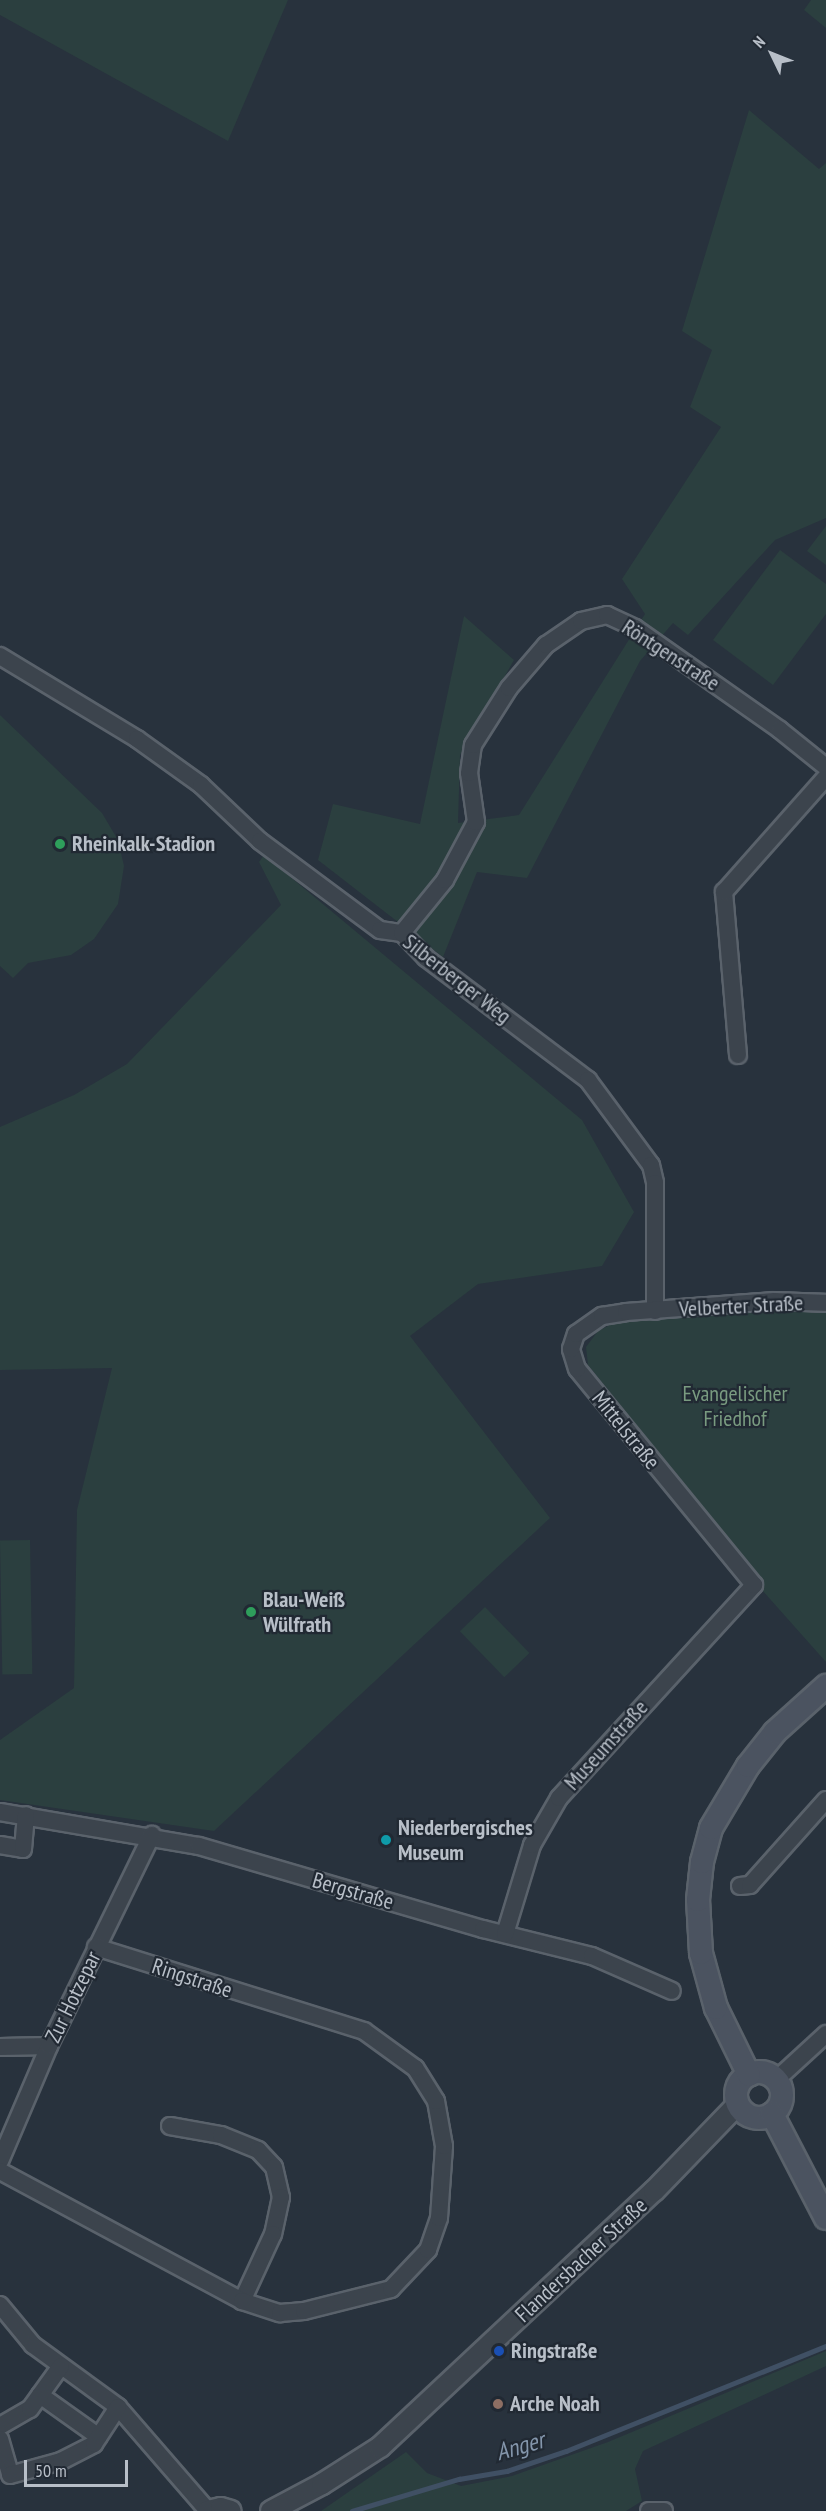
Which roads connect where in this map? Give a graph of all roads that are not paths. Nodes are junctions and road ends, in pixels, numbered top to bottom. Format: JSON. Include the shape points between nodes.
{"nodes":[{"id":1,"x":0,"y":656,"type":"edge"},
{"id":2,"x":826,"y":767,"type":"edge"},
{"id":3,"x":826,"y":777,"type":"edge"},
{"id":4,"x":402,"y":933,"type":"junction"},
{"id":5,"x":738,"y":1055,"type":"dead end"},
{"id":6,"x":826,"y":1303,"type":"edge"},
{"id":7,"x":655,"y":1311,"type":"junction"},
{"id":8,"x":754,"y":1585,"type":"joint"},
{"id":9,"x":826,"y":1686,"type":"edge"},
{"id":10,"x":826,"y":1800,"type":"edge"},
{"id":11,"x":0,"y":1812,"type":"edge"},
{"id":12,"x":26,"y":1815,"type":"junction"},
{"id":13,"x":152,"y":1835,"type":"junction"},
{"id":14,"x":0,"y":1845,"type":"edge"},
{"id":15,"x":740,"y":1887,"type":"dead end"},
{"id":16,"x":505,"y":1934,"type":"junction"},
{"id":17,"x":96,"y":1947,"type":"junction"},
{"id":18,"x":672,"y":1991,"type":"dead end"},
{"id":19,"x":826,"y":2034,"type":"edge"},
{"id":20,"x":49,"y":2046,"type":"junction"},
{"id":21,"x":0,"y":2047,"type":"edge"},
{"id":22,"x":749,"y":2074,"type":"junction"},
{"id":23,"x":776,"y":2080,"type":"junction"},
{"id":24,"x":738,"y":2104,"type":"junction"},
{"id":25,"x":772,"y":2114,"type":"junction"},
{"id":26,"x":170,"y":2126,"type":"dead end"},
{"id":27,"x":0,"y":2161,"type":"edge"},
{"id":28,"x":0,"y":2171,"type":"edge"},
{"id":29,"x":826,"y":2218,"type":"edge"},
{"id":30,"x":242,"y":2301,"type":"junction"},
{"id":31,"x":0,"y":2306,"type":"edge"},
{"id":32,"x":61,"y":2366,"type":"junction"},
{"id":33,"x":40,"y":2395,"type":"junction"},
{"id":34,"x":118,"y":2407,"type":"junction"},
{"id":35,"x":0,"y":2426,"type":"edge"},
{"id":36,"x":99,"y":2437,"type":"junction"},
{"id":37,"x":0,"y":2439,"type":"edge"},
{"id":38,"x":5,"y":2476,"type":"edge"},
{"id":39,"x":208,"y":2511,"type":"edge"},
{"id":40,"x":231,"y":2511,"type":"edge"},
{"id":41,"x":271,"y":2511,"type":"edge"},
{"id":42,"x":649,"y":2511,"type":"edge"},
{"id":43,"x":664,"y":2511,"type":"edge"}],
"edges":[{"from":1,"to":4,"type":"street","name":"Silberberger Weg","via":[[201,785],[260,841],[380,930]]},
{"from":2,"to":4,"type":"street","name":"Röntgenstraße","via":[[780,729],[635,627],[607,615],[581,621],[546,645],[509,688],[473,745],[469,772],[476,822],[445,880]]},
{"from":3,"to":5,"type":"street","via":[[724,892]]},
{"from":4,"to":7,"type":"street","name":"Silberberger Weg","via":[[426,958],[588,1080],[630,1132],[651,1165],[655,1183]]},
{"from":6,"to":7,"type":"street","name":"Velberter Straße","via":[[775,1301]]},
{"from":7,"to":8,"type":"street","name":"Mittelstraße","via":[[626,1312],[585,1324],[571,1349],[577,1369]]},
{"from":8,"to":16,"type":"street","name":"Museumstraße","via":[[559,1798],[532,1845]]},
{"from":9,"to":22,"type":"main road","via":[[775,1732],[748,1766],[711,1828],[702,1862],[698,1900],[701,1953],[716,2008]]},
{"from":10,"to":15,"type":"street","via":[[750,1885]]},
{"from":11,"to":12,"type":"street","name":"Bergstraße"},
{"from":12,"to":13,"type":"street","name":"Bergstraße"},
{"from":12,"to":14,"type":"street","via":[[23,1849]]},
{"from":13,"to":16,"type":"street","name":"Bergstraße"},
{"from":13,"to":17,"type":"street","name":"Zur Hotzepar"},
{"from":16,"to":18,"type":"street","name":"Bergstraße","via":[[600,1958]]},
{"from":17,"to":20,"type":"street","name":"Zur Hotzepar"},
{"from":17,"to":30,"type":"street","name":"Ringstraße","via":[[364,2031],[415,2068],[436,2100],[444,2146],[439,2218],[428,2250],[391,2289],[280,2313]]},
{"from":19,"to":23,"type":"street"},
{"from":20,"to":21,"type":"street"},
{"from":20,"to":27,"type":"street","name":"Zur Hotzepar"},
{"from":22,"to":23,"type":"main road","via":[[762,2072]]},
{"from":22,"to":24,"type":"main road","via":[[738,2087]]},
{"from":23,"to":25,"type":"main road","via":[[782,2089],[781,2102]]},
{"from":24,"to":25,"type":"main road","via":[[749,2116]]},
{"from":24,"to":41,"type":"street","name":"Flandersbacher Straße","via":[[689,2157],[387,2441],[322,2484]]},
{"from":25,"to":29,"type":"main road"},
{"from":26,"to":30,"type":"street","via":[[221,2135],[258,2150],[274,2167],[281,2197],[273,2234]]},
{"from":28,"to":30,"type":"street","name":"Ringstraße"},
{"from":31,"to":32,"type":"street","via":[[22,2335]]},
{"from":32,"to":33,"type":"street"},
{"from":32,"to":34,"type":"street"},
{"from":33,"to":35,"type":"street","via":[[30,2409]]},
{"from":33,"to":36,"type":"street"},
{"from":34,"to":36,"type":"street"},
{"from":34,"to":39,"type":"street"},
{"from":36,"to":38,"type":"street","via":[[94,2445],[61,2461]]},
{"from":37,"to":38,"type":"street"},
{"from":39,"to":40,"type":"street"},
{"from":42,"to":43,"type":"street"}]}
